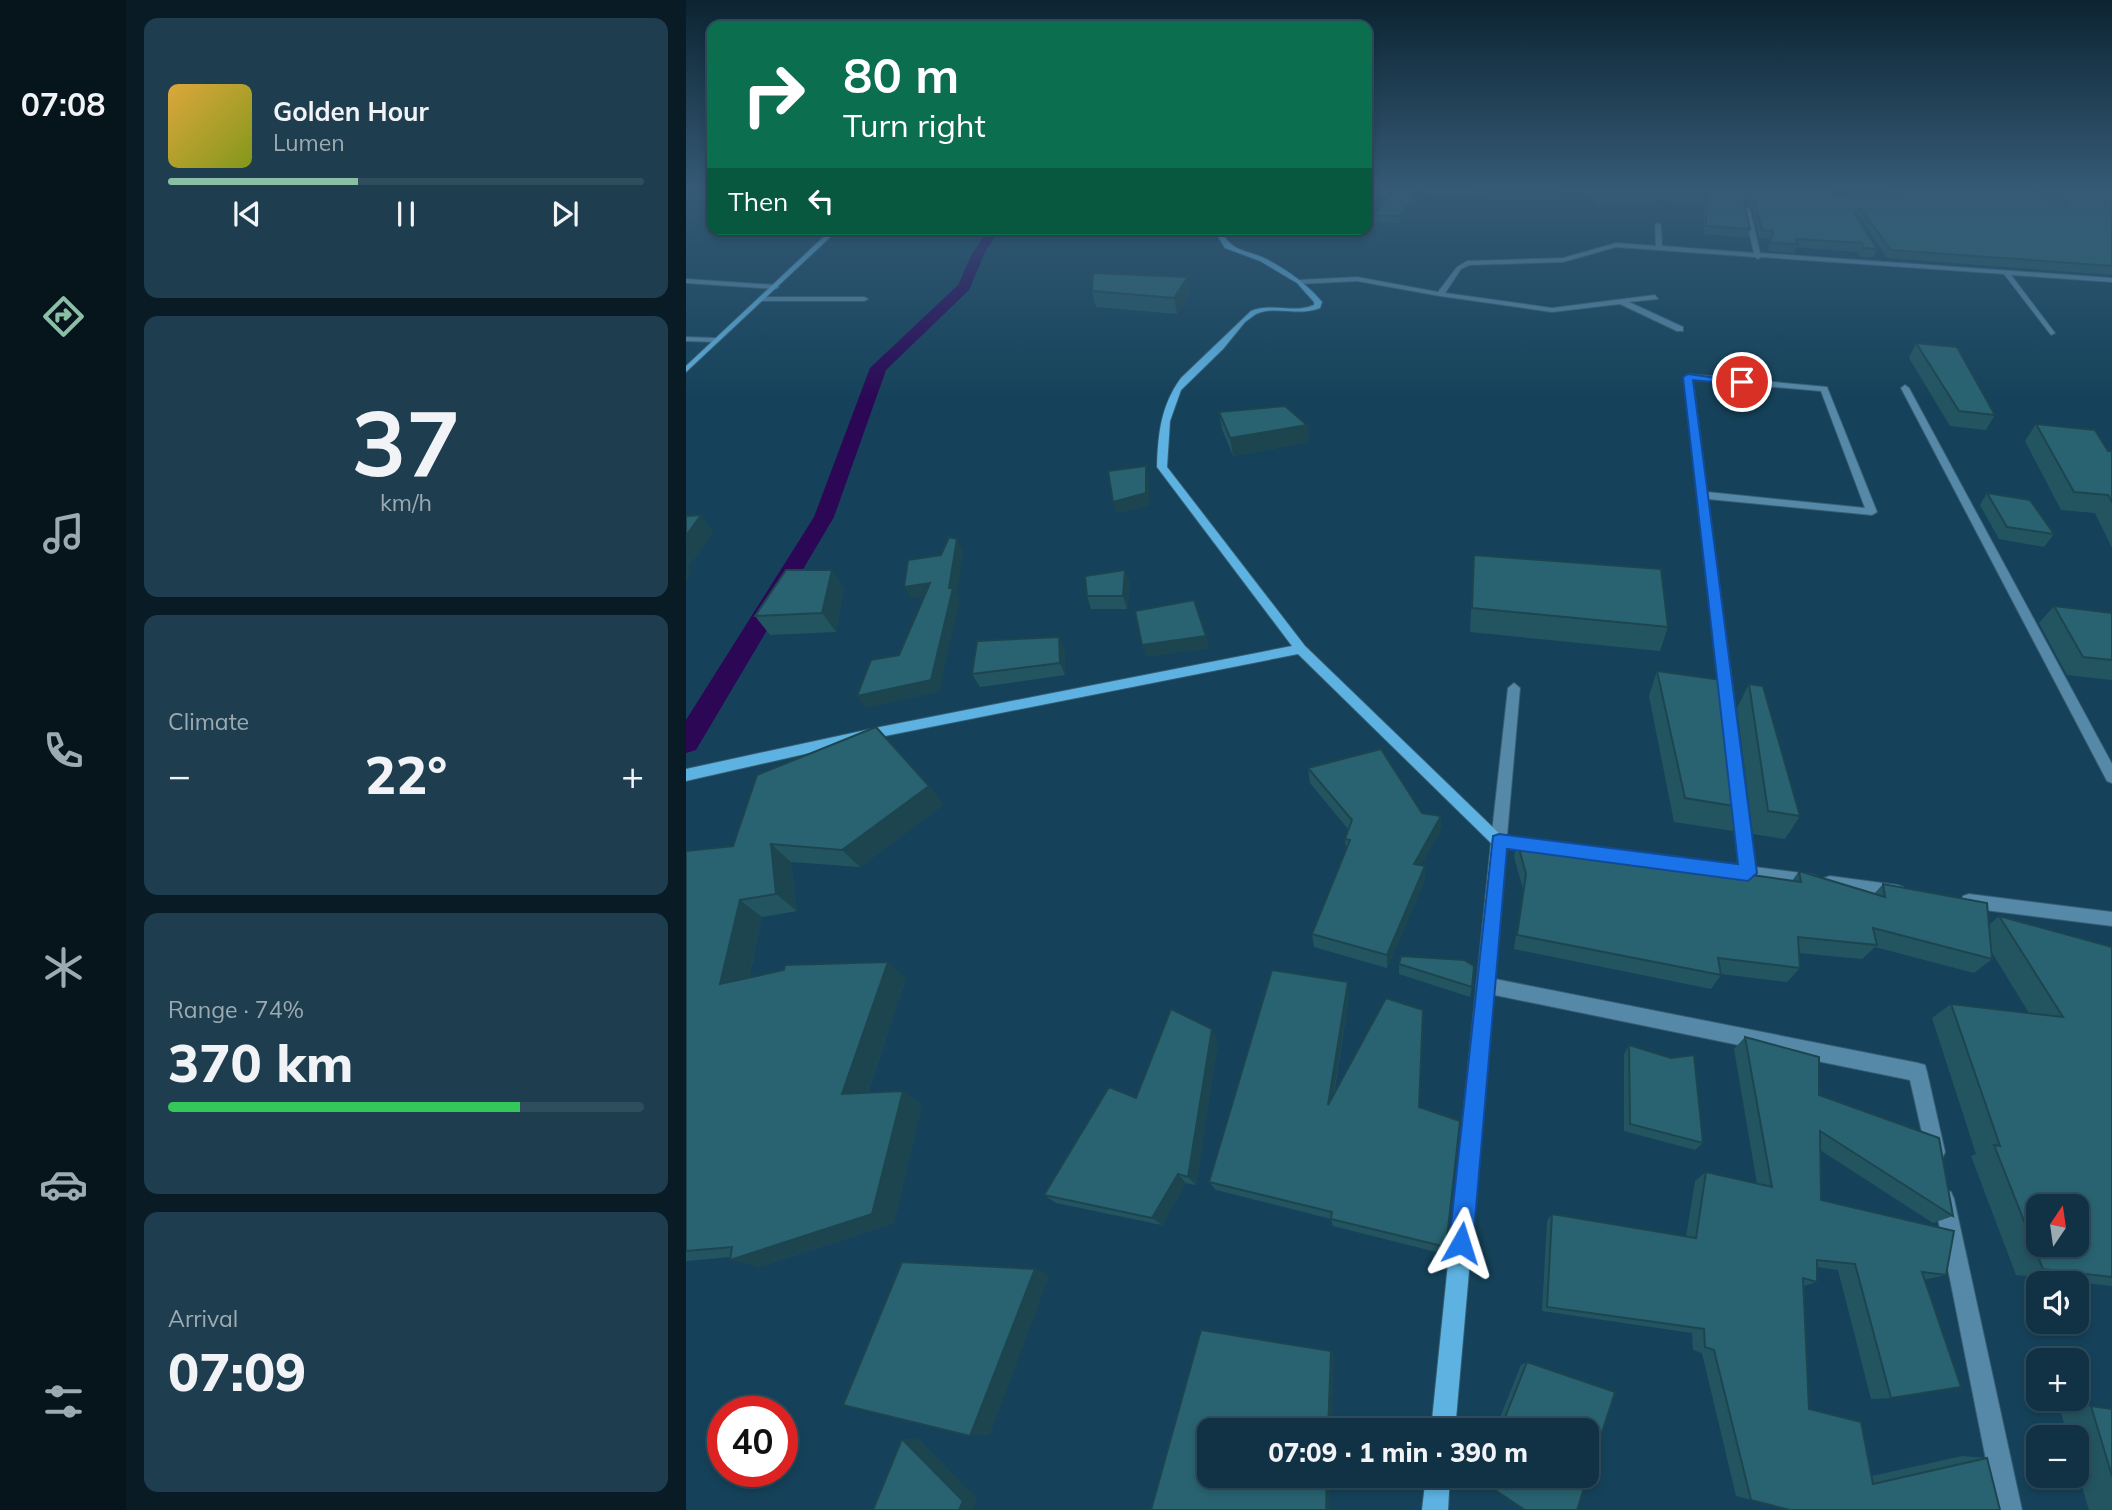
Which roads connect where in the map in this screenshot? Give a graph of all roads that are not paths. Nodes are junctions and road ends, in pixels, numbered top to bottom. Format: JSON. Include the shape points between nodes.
{"nodes":[{"id":1,"x":804,"y":259,"type":"edge"},
{"id":2,"x":1261,"y":259,"type":"edge"},
{"id":3,"x":1564,"y":259,"type":"edge"},
{"id":4,"x":1797,"y":259,"type":"edge"},
{"id":5,"x":1881,"y":259,"type":"edge"},
{"id":6,"x":1885,"y":265,"type":"junction"},
{"id":7,"x":2006,"y":273,"type":"junction"},
{"id":8,"x":2112,"y":279,"type":"edge"},
{"id":9,"x":686,"y":281,"type":"edge"},
{"id":10,"x":1299,"y":282,"type":"junction"},
{"id":11,"x":776,"y":287,"type":"junction"},
{"id":12,"x":1440,"y":294,"type":"junction"},
{"id":13,"x":1655,"y":297,"type":"dead end"},
{"id":14,"x":762,"y":299,"type":"junction"},
{"id":15,"x":864,"y":299,"type":"dead end"},
{"id":16,"x":1619,"y":300,"type":"junction"},
{"id":17,"x":1680,"y":329,"type":"dead end"},
{"id":18,"x":2051,"y":333,"type":"dead end"},
{"id":19,"x":686,"y":339,"type":"edge"},
{"id":20,"x":716,"y":340,"type":"junction"},
{"id":21,"x":686,"y":370,"type":"edge"},
{"id":22,"x":1905,"y":387,"type":"dead end"},
{"id":23,"x":1702,"y":495,"type":"junction"},
{"id":24,"x":1301,"y":649,"type":"junction"},
{"id":25,"x":1514,"y":688,"type":"dead end"},
{"id":26,"x":1728,"y":711,"type":"edge"},
{"id":27,"x":686,"y":775,"type":"edge"},
{"id":28,"x":2112,"y":777,"type":"edge"},
{"id":29,"x":1736,"y":779,"type":"edge"},
{"id":30,"x":1499,"y":841,"type":"junction"},
{"id":31,"x":1554,"y":848,"type":"edge"},
{"id":32,"x":1623,"y":857,"type":"edge"},
{"id":33,"x":1748,"y":873,"type":"junction"},
{"id":34,"x":1910,"y":894,"type":"edge"},
{"id":35,"x":1950,"y":899,"type":"edge"},
{"id":36,"x":2112,"y":919,"type":"edge"},
{"id":37,"x":1485,"y":985,"type":"junction"},
{"id":38,"x":1444,"y":1418,"type":"edge"},
{"id":39,"x":1437,"y":1488,"type":"edge"},
{"id":40,"x":1435,"y":1510,"type":"edge"},
{"id":41,"x":2009,"y":1510,"type":"edge"}],
"edges":[{"from":1,"to":11,"type":"street"},
{"from":2,"to":10,"type":"street"},
{"from":3,"to":12,"type":"street","via":[[1467,263]]},
{"from":4,"to":6,"type":"street"},
{"from":5,"to":6,"type":"street"},
{"from":6,"to":7,"type":"street"},
{"from":7,"to":8,"type":"street"},
{"from":7,"to":18,"type":"street"},
{"from":9,"to":11,"type":"street"},
{"from":10,"to":12,"type":"street","via":[[1357,279]]},
{"from":10,"to":24,"type":"street","via":[[1317,306],[1299,311],[1259,309],[1249,314],[1184,380],[1163,429],[1162,467]]},
{"from":11,"to":14,"type":"street"},
{"from":12,"to":16,"type":"street","via":[[1552,310]]},
{"from":13,"to":16,"type":"street"},
{"from":14,"to":15,"type":"street"},
{"from":14,"to":20,"type":"street"},
{"from":16,"to":17,"type":"street"},
{"from":19,"to":20,"type":"street"},
{"from":20,"to":21,"type":"street"},
{"from":22,"to":28,"type":"street"},
{"from":23,"to":23,"type":"street","via":[[1688,377],[1824,388],[1872,512]]},
{"from":23,"to":26,"type":"street"},
{"from":24,"to":27,"type":"street"},
{"from":24,"to":30,"type":"street"},
{"from":25,"to":30,"type":"street"},
{"from":29,"to":33,"type":"street"},
{"from":30,"to":31,"type":"street"},
{"from":30,"to":37,"type":"street"},
{"from":32,"to":33,"type":"street"},
{"from":33,"to":34,"type":"street"},
{"from":35,"to":36,"type":"street"},
{"from":37,"to":38,"type":"street"},
{"from":37,"to":41,"type":"street","via":[[1918,1072]]},
{"from":39,"to":40,"type":"street"}]}
